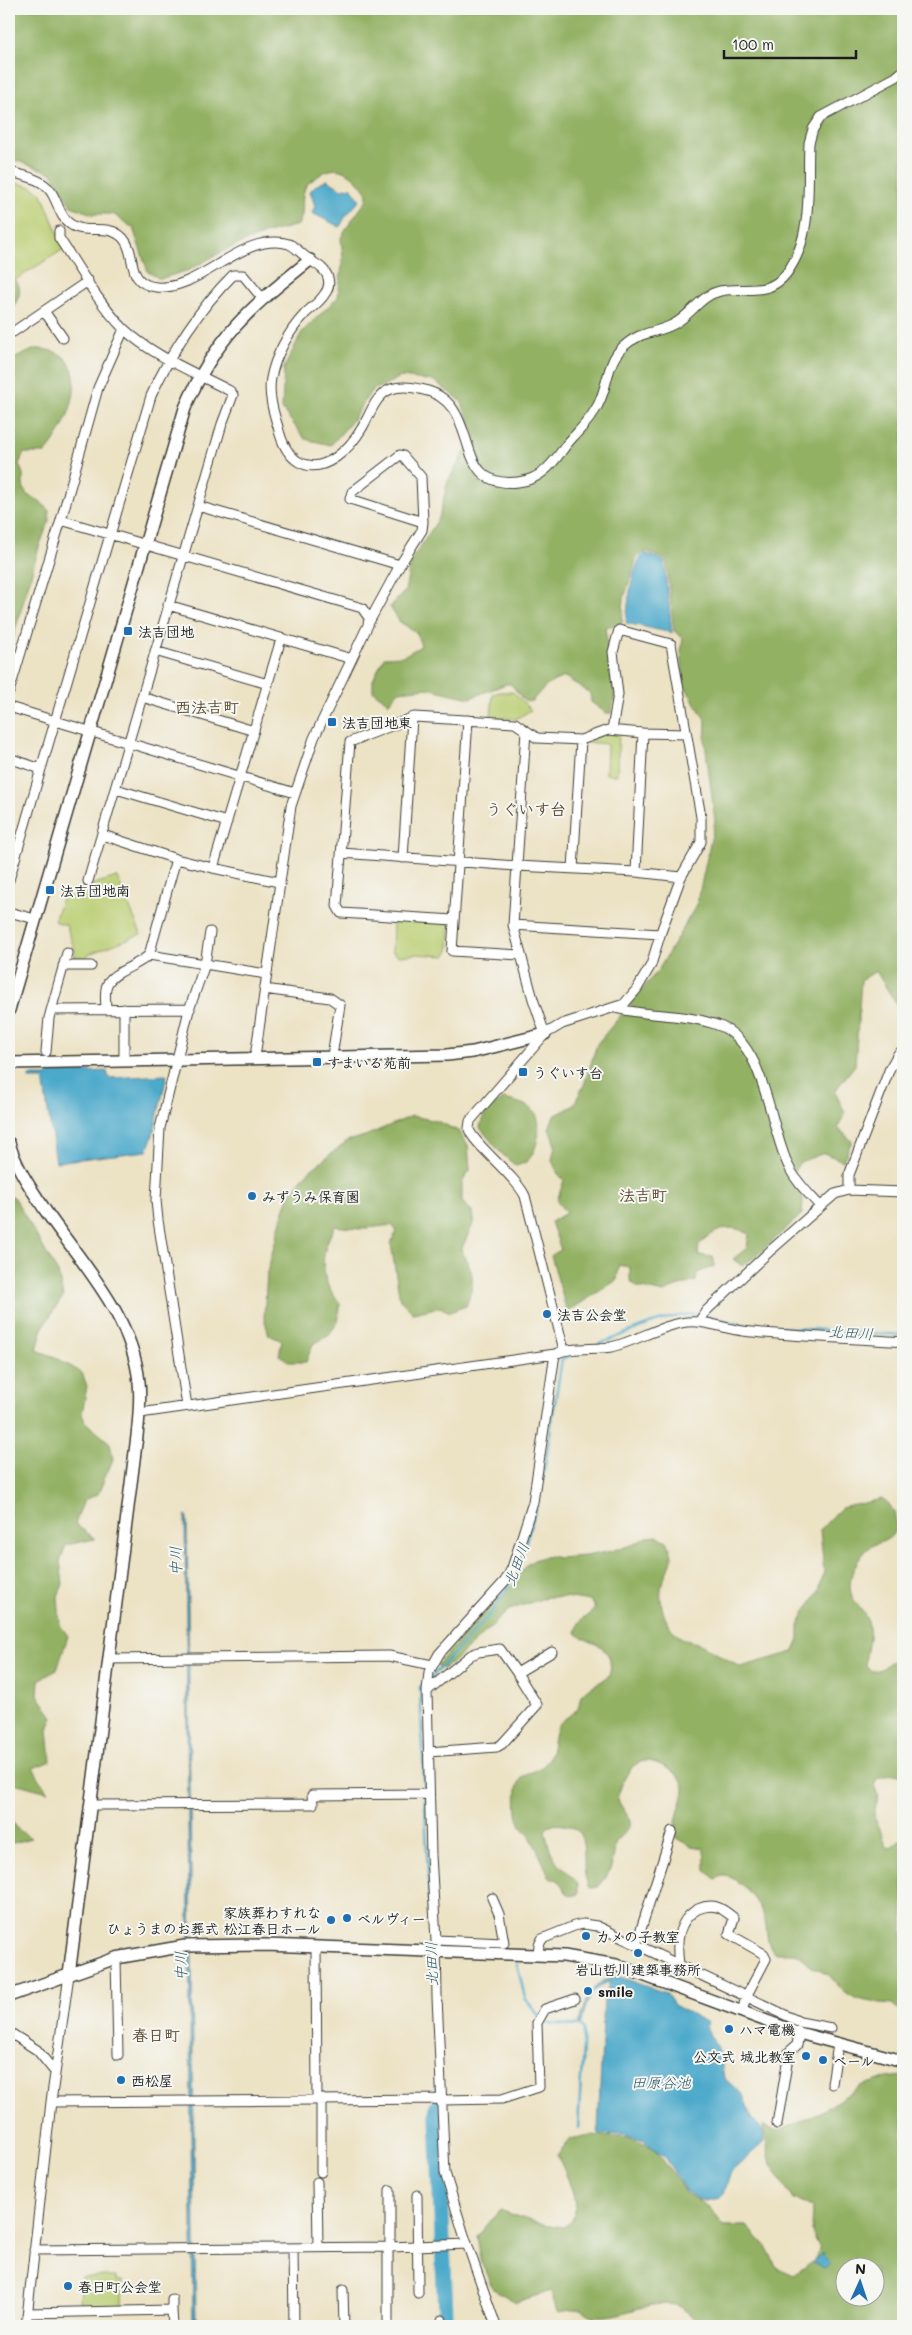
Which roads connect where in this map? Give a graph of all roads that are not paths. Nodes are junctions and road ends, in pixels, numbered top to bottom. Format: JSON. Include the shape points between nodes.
{"nodes":[{"id":1,"x":903,"y":71,"type":"edge"},
{"id":2,"x":9,"y":172,"type":"edge"},
{"id":3,"x":59,"y":231,"type":"dead end"},
{"id":4,"x":310,"y":260,"type":"junction"},
{"id":5,"x":88,"y":281,"type":"junction"},
{"id":6,"x":262,"y":298,"type":"junction"},
{"id":7,"x":44,"y":311,"type":"junction"},
{"id":8,"x":124,"y":329,"type":"junction"},
{"id":9,"x":13,"y":332,"type":"dead end"},
{"id":10,"x":63,"y":338,"type":"dead end"},
{"id":11,"x":168,"y":358,"type":"junction"},
{"id":12,"x":201,"y":375,"type":"junction"},
{"id":13,"x":198,"y":506,"type":"junction"},
{"id":14,"x":61,"y":520,"type":"junction"},
{"id":15,"x":423,"y":522,"type":"junction"},
{"id":16,"x":109,"y":534,"type":"junction"},
{"id":17,"x":146,"y":545,"type":"junction"},
{"id":18,"x":183,"y":556,"type":"junction"},
{"id":19,"x":400,"y":565,"type":"junction"},
{"id":20,"x":168,"y":606,"type":"junction"},
{"id":21,"x":368,"y":625,"type":"junction"},
{"id":22,"x":281,"y":639,"type":"junction"},
{"id":23,"x":155,"y":651,"type":"junction"},
{"id":24,"x":352,"y":659,"type":"junction"},
{"id":25,"x":268,"y":684,"type":"junction"},
{"id":26,"x":9,"y":692,"type":"edge"},
{"id":27,"x":142,"y":697,"type":"junction"},
{"id":28,"x":9,"y":707,"type":"edge"},
{"id":29,"x":412,"y":718,"type":"junction"},
{"id":30,"x":468,"y":720,"type":"junction"},
{"id":31,"x":55,"y":721,"type":"junction"},
{"id":32,"x":612,"y":730,"type":"junction"},
{"id":33,"x":254,"y":731,"type":"junction"},
{"id":34,"x":526,"y":731,"type":"junction"},
{"id":35,"x":90,"y":732,"type":"junction"},
{"id":36,"x":643,"y":733,"type":"junction"},
{"id":37,"x":686,"y":734,"type":"junction"},
{"id":38,"x":581,"y":740,"type":"junction"},
{"id":39,"x":128,"y":743,"type":"junction"},
{"id":40,"x":9,"y":758,"type":"edge"},
{"id":41,"x":41,"y":769,"type":"junction"},
{"id":42,"x":241,"y":777,"type":"junction"},
{"id":43,"x":116,"y":790,"type":"junction"},
{"id":44,"x":295,"y":793,"type":"junction"},
{"id":45,"x":228,"y":822,"type":"junction"},
{"id":46,"x":103,"y":836,"type":"junction"},
{"id":47,"x":342,"y":853,"type":"junction"},
{"id":48,"x":403,"y":858,"type":"junction"},
{"id":49,"x":176,"y":859,"type":"junction"},
{"id":50,"x":459,"y":862,"type":"junction"},
{"id":51,"x":517,"y":866,"type":"junction"},
{"id":52,"x":213,"y":868,"type":"junction"},
{"id":53,"x":573,"y":869,"type":"junction"},
{"id":54,"x":636,"y":872,"type":"junction"},
{"id":55,"x":681,"y":877,"type":"junction"},
{"id":56,"x":9,"y":880,"type":"edge"},
{"id":57,"x":88,"y":881,"type":"dead end"},
{"id":58,"x":279,"y":882,"type":"junction"},
{"id":59,"x":9,"y":912,"type":"edge"},
{"id":60,"x":35,"y":919,"type":"junction"},
{"id":61,"x":454,"y":920,"type":"junction"},
{"id":62,"x":513,"y":924,"type":"junction"},
{"id":63,"x":210,"y":932,"type":"dead end"},
{"id":64,"x":660,"y":934,"type":"junction"},
{"id":65,"x":67,"y":953,"type":"dead end"},
{"id":66,"x":149,"y":955,"type":"junction"},
{"id":67,"x":521,"y":955,"type":"junction"},
{"id":68,"x":205,"y":964,"type":"junction"},
{"id":69,"x":63,"y":966,"type":"junction"},
{"id":70,"x":91,"y":966,"type":"dead end"},
{"id":71,"x":266,"y":974,"type":"junction"},
{"id":72,"x":264,"y":989,"type":"junction"},
{"id":73,"x":190,"y":1008,"type":"junction"},
{"id":74,"x":615,"y":1008,"type":"junction"},
{"id":75,"x":124,"y":1009,"type":"junction"},
{"id":76,"x":9,"y":1010,"type":"edge"},
{"id":77,"x":51,"y":1010,"type":"junction"},
{"id":78,"x":106,"y":1010,"type":"junction"},
{"id":79,"x":545,"y":1034,"type":"junction"},
{"id":80,"x":903,"y":1050,"type":"edge"},
{"id":81,"x":46,"y":1052,"type":"dead end"},
{"id":82,"x":332,"y":1056,"type":"junction"},
{"id":83,"x":255,"y":1058,"type":"junction"},
{"id":84,"x":176,"y":1059,"type":"junction"},
{"id":85,"x":124,"y":1060,"type":"junction"},
{"id":86,"x":9,"y":1062,"type":"edge"},
{"id":87,"x":9,"y":1143,"type":"edge"},
{"id":88,"x":849,"y":1190,"type":"junction"},
{"id":89,"x":903,"y":1192,"type":"edge"},
{"id":90,"x":820,"y":1206,"type":"junction"},
{"id":91,"x":699,"y":1322,"type":"junction"},
{"id":92,"x":903,"y":1342,"type":"edge"},
{"id":93,"x":559,"y":1352,"type":"junction"},
{"id":94,"x":185,"y":1407,"type":"junction"},
{"id":95,"x":140,"y":1414,"type":"junction"},
{"id":96,"x":552,"y":1652,"type":"dead end"},
{"id":97,"x":108,"y":1659,"type":"junction"},
{"id":98,"x":431,"y":1669,"type":"junction"},
{"id":99,"x":517,"y":1673,"type":"junction"},
{"id":100,"x":427,"y":1688,"type":"junction"},
{"id":101,"x":428,"y":1752,"type":"junction"},
{"id":102,"x":425,"y":1794,"type":"junction"},
{"id":103,"x":91,"y":1805,"type":"junction"},
{"id":104,"x":672,"y":1831,"type":"dead end"},
{"id":105,"x":492,"y":1898,"type":"dead end"},
{"id":106,"x":636,"y":1945,"type":"junction"},
{"id":107,"x":316,"y":1948,"type":"junction"},
{"id":108,"x":433,"y":1948,"type":"junction"},
{"id":109,"x":538,"y":1954,"type":"junction"},
{"id":110,"x":116,"y":1958,"type":"junction"},
{"id":111,"x":679,"y":1964,"type":"junction"},
{"id":112,"x":69,"y":1975,"type":"junction"},
{"id":113,"x":9,"y":1996,"type":"edge"},
{"id":114,"x":746,"y":1997,"type":"junction"},
{"id":115,"x":575,"y":1999,"type":"dead end"},
{"id":116,"x":742,"y":2012,"type":"junction"},
{"id":117,"x":831,"y":2028,"type":"dead end"},
{"id":118,"x":9,"y":2032,"type":"edge"},
{"id":119,"x":799,"y":2032,"type":"junction"},
{"id":120,"x":838,"y":2044,"type":"junction"},
{"id":121,"x":118,"y":2055,"type":"dead end"},
{"id":122,"x":903,"y":2061,"type":"edge"},
{"id":123,"x":55,"y":2072,"type":"junction"},
{"id":124,"x":832,"y":2084,"type":"dead end"},
{"id":125,"x":319,"y":2098,"type":"junction"},
{"id":126,"x":441,"y":2099,"type":"junction"},
{"id":127,"x":50,"y":2102,"type":"junction"},
{"id":128,"x":777,"y":2124,"type":"dead end"},
{"id":129,"x":321,"y":2172,"type":"dead end"},
{"id":130,"x":317,"y":2182,"type":"dead end"},
{"id":131,"x":390,"y":2190,"type":"dead end"},
{"id":132,"x":418,"y":2195,"type":"dead end"},
{"id":133,"x":467,"y":2244,"type":"junction"},
{"id":134,"x":418,"y":2246,"type":"junction"},
{"id":135,"x":318,"y":2247,"type":"junction"},
{"id":136,"x":389,"y":2247,"type":"junction"},
{"id":137,"x":293,"y":2248,"type":"junction"},
{"id":138,"x":34,"y":2250,"type":"junction"},
{"id":139,"x":343,"y":2290,"type":"dead end"},
{"id":140,"x":418,"y":2293,"type":"dead end"},
{"id":141,"x":172,"y":2299,"type":"dead end"},
{"id":142,"x":172,"y":2310,"type":"junction"},
{"id":143,"x":28,"y":2313,"type":"junction"},
{"id":144,"x":26,"y":2326,"type":"edge"},
{"id":145,"x":172,"y":2326,"type":"edge"},
{"id":146,"x":294,"y":2326,"type":"edge"},
{"id":147,"x":344,"y":2326,"type":"edge"},
{"id":148,"x":388,"y":2326,"type":"edge"},
{"id":149,"x":496,"y":2326,"type":"edge"}],
"edges":[{"from":1,"to":4,"type":"street","via":[[821,117],[813,129],[808,143],[806,232],[787,273],[765,290],[721,291],[709,296],[678,322],[639,335],[626,344],[614,355],[599,403],[588,421],[542,474],[528,480],[505,481],[482,473],[472,460],[459,417],[449,403],[432,392],[407,388],[392,389],[378,399],[360,432],[330,461],[307,465],[292,457],[281,438],[272,408],[270,385],[274,365],[288,337],[328,287],[326,272]]},
{"from":2,"to":4,"type":"street","via":[[37,180],[48,188],[70,225],[117,233],[129,246],[134,272],[151,286],[167,287],[184,282],[235,255],[270,244],[290,245]]},
{"from":3,"to":5,"type":"street","via":[[60,238]]},
{"from":4,"to":6,"type":"street"},
{"from":5,"to":7,"type":"street"},
{"from":5,"to":8,"type":"street"},
{"from":6,"to":11,"type":"street","via":[[243,275],[233,275],[194,319]]},
{"from":6,"to":12,"type":"street","via":[[225,336]]},
{"from":7,"to":9,"type":"street"},
{"from":7,"to":10,"type":"street"},
{"from":8,"to":11,"type":"street"},
{"from":8,"to":14,"type":"street","via":[[98,388]]},
{"from":11,"to":12,"type":"street"},
{"from":11,"to":16,"type":"street","via":[[150,396]]},
{"from":12,"to":13,"type":"street","via":[[233,395]]},
{"from":12,"to":17,"type":"street","via":[[185,408]]},
{"from":13,"to":18,"type":"street"},
{"from":13,"to":19,"type":"street"},
{"from":14,"to":16,"type":"street"},
{"from":14,"to":26,"type":"street"},
{"from":15,"to":15,"type":"street","via":[[421,477],[403,456],[397,456],[350,496],[352,500]]},
{"from":15,"to":19,"type":"street","via":[[422,530]]},
{"from":16,"to":17,"type":"street"},
{"from":16,"to":31,"type":"street"},
{"from":17,"to":18,"type":"street"},
{"from":17,"to":35,"type":"street"},
{"from":18,"to":20,"type":"street"},
{"from":18,"to":21,"type":"street","via":[[362,608],[369,618]]},
{"from":19,"to":21,"type":"street"},
{"from":20,"to":22,"type":"street"},
{"from":20,"to":23,"type":"street"},
{"from":21,"to":24,"type":"street"},
{"from":22,"to":24,"type":"street"},
{"from":22,"to":25,"type":"street"},
{"from":23,"to":25,"type":"street"},
{"from":23,"to":27,"type":"street"},
{"from":24,"to":44,"type":"street","via":[[314,738]]},
{"from":25,"to":33,"type":"street"},
{"from":27,"to":33,"type":"street"},
{"from":27,"to":39,"type":"street"},
{"from":28,"to":31,"type":"street"},
{"from":29,"to":30,"type":"street"},
{"from":29,"to":47,"type":"street","via":[[350,742]]},
{"from":29,"to":48,"type":"street"},
{"from":30,"to":34,"type":"street","via":[[515,723]]},
{"from":30,"to":50,"type":"street"},
{"from":31,"to":35,"type":"street"},
{"from":31,"to":41,"type":"street"},
{"from":32,"to":36,"type":"street"},
{"from":32,"to":37,"type":"street","via":[[618,694],[613,652],[619,630],[671,644]]},
{"from":32,"to":38,"type":"street"},
{"from":33,"to":42,"type":"street"},
{"from":34,"to":38,"type":"street","via":[[537,738]]},
{"from":34,"to":51,"type":"street"},
{"from":35,"to":39,"type":"street"},
{"from":35,"to":60,"type":"street"},
{"from":36,"to":37,"type":"street"},
{"from":36,"to":54,"type":"street"},
{"from":37,"to":55,"type":"street","via":[[702,828],[701,842]]},
{"from":38,"to":53,"type":"street"},
{"from":39,"to":42,"type":"street"},
{"from":39,"to":43,"type":"street"},
{"from":40,"to":41,"type":"street"},
{"from":41,"to":56,"type":"street"},
{"from":42,"to":44,"type":"street"},
{"from":42,"to":45,"type":"street"},
{"from":43,"to":45,"type":"street"},
{"from":43,"to":46,"type":"street"},
{"from":44,"to":58,"type":"street","via":[[286,827]]},
{"from":45,"to":52,"type":"street"},
{"from":46,"to":49,"type":"street"},
{"from":46,"to":57,"type":"street"},
{"from":47,"to":48,"type":"street"},
{"from":47,"to":61,"type":"street","via":[[337,906],[341,913]]},
{"from":48,"to":50,"type":"street"},
{"from":49,"to":52,"type":"street"},
{"from":49,"to":66,"type":"street"},
{"from":50,"to":51,"type":"street"},
{"from":50,"to":61,"type":"street"},
{"from":51,"to":53,"type":"street"},
{"from":51,"to":62,"type":"street"},
{"from":52,"to":58,"type":"street"},
{"from":53,"to":54,"type":"street"},
{"from":54,"to":55,"type":"street"},
{"from":55,"to":64,"type":"street"},
{"from":58,"to":71,"type":"street"},
{"from":59,"to":60,"type":"street"},
{"from":60,"to":76,"type":"street"},
{"from":61,"to":67,"type":"street","via":[[452,951]]},
{"from":62,"to":64,"type":"street"},
{"from":62,"to":67,"type":"street"},
{"from":63,"to":68,"type":"street"},
{"from":64,"to":74,"type":"street","via":[[651,965],[640,984],[624,1004]]},
{"from":65,"to":69,"type":"street"},
{"from":66,"to":68,"type":"street"},
{"from":66,"to":78,"type":"street","via":[[140,964],[110,979],[106,988]]},
{"from":67,"to":79,"type":"street"},
{"from":68,"to":71,"type":"street"},
{"from":68,"to":73,"type":"street"},
{"from":69,"to":70,"type":"street"},
{"from":69,"to":77,"type":"street"},
{"from":71,"to":72,"type":"street"},
{"from":72,"to":82,"type":"street","via":[[330,998],[340,1005]]},
{"from":72,"to":83,"type":"street"},
{"from":73,"to":75,"type":"street"},
{"from":73,"to":84,"type":"street"},
{"from":74,"to":79,"type":"street","via":[[562,1024]]},
{"from":74,"to":90,"type":"street","via":[[705,1021],[737,1038],[758,1071],[789,1168]]},
{"from":75,"to":78,"type":"street"},
{"from":75,"to":85,"type":"street"},
{"from":77,"to":78,"type":"street"},
{"from":77,"to":81,"type":"street"},
{"from":79,"to":82,"type":"street","via":[[473,1052],[447,1055]]},
{"from":79,"to":93,"type":"street","via":[[470,1121],[469,1130],[526,1196]]},
{"from":80,"to":88,"type":"street","via":[[890,1068],[849,1175]]},
{"from":82,"to":83,"type":"street"},
{"from":83,"to":84,"type":"street"},
{"from":84,"to":85,"type":"street"},
{"from":84,"to":94,"type":"street","via":[[160,1128],[156,1200]]},
{"from":85,"to":86,"type":"street"},
{"from":87,"to":95,"type":"street","via":[[27,1182],[119,1318],[135,1357]]},
{"from":88,"to":89,"type":"street"},
{"from":88,"to":90,"type":"street","via":[[835,1194]]},
{"from":90,"to":91,"type":"street","via":[[713,1305]]},
{"from":91,"to":92,"type":"street","via":[[742,1331]]},
{"from":91,"to":93,"type":"street","via":[[672,1326],[608,1347]]},
{"from":93,"to":94,"type":"street"},
{"from":93,"to":98,"type":"street","via":[[534,1502],[512,1568],[505,1581],[439,1654]]},
{"from":94,"to":95,"type":"street"},
{"from":95,"to":97,"type":"street"},
{"from":96,"to":99,"type":"street"},
{"from":97,"to":98,"type":"street","via":[[389,1656]]},
{"from":97,"to":103,"type":"street"},
{"from":98,"to":100,"type":"street"},
{"from":99,"to":100,"type":"street","via":[[500,1649],[478,1652]]},
{"from":99,"to":101,"type":"street","via":[[537,1705],[502,1744]]},
{"from":100,"to":101,"type":"street"},
{"from":101,"to":102,"type":"street"},
{"from":102,"to":103,"type":"street","via":[[312,1796],[313,1804]]},
{"from":102,"to":108,"type":"street"},
{"from":103,"to":112,"type":"street"},
{"from":104,"to":106,"type":"street"},
{"from":105,"to":108,"type":"street","via":[[499,1914],[504,1943]]},
{"from":106,"to":109,"type":"street","via":[[597,1926],[583,1924],[542,1939]]},
{"from":106,"to":111,"type":"street"},
{"from":107,"to":108,"type":"street"},
{"from":107,"to":110,"type":"street","via":[[201,1945]]},
{"from":107,"to":125,"type":"street"},
{"from":108,"to":109,"type":"street"},
{"from":108,"to":126,"type":"street"},
{"from":109,"to":116,"type":"street","via":[[616,1965]]},
{"from":110,"to":112,"type":"street"},
{"from":110,"to":121,"type":"street"},
{"from":111,"to":114,"type":"street"},
{"from":111,"to":114,"type":"street","via":[[677,1950],[681,1926],[690,1914],[704,1906],[719,1908],[734,1918],[729,1934],[764,1954],[766,1959]]},
{"from":112,"to":113,"type":"street"},
{"from":112,"to":123,"type":"street"},
{"from":114,"to":116,"type":"street"},
{"from":114,"to":117,"type":"street","via":[[800,2022]]},
{"from":115,"to":126,"type":"street","via":[[545,2010],[537,2023],[539,2087],[502,2099]]},
{"from":116,"to":119,"type":"street"},
{"from":118,"to":123,"type":"street","via":[[38,2050]]},
{"from":119,"to":120,"type":"street"},
{"from":119,"to":128,"type":"street","via":[[797,2045],[789,2052]]},
{"from":120,"to":122,"type":"street"},
{"from":120,"to":124,"type":"street"},
{"from":123,"to":127,"type":"street"},
{"from":125,"to":126,"type":"street"},
{"from":125,"to":127,"type":"street"},
{"from":125,"to":129,"type":"street"},
{"from":126,"to":133,"type":"street","via":[[445,2173]]},
{"from":127,"to":138,"type":"street"},
{"from":130,"to":135,"type":"street"},
{"from":131,"to":136,"type":"street"},
{"from":132,"to":134,"type":"street"},
{"from":133,"to":134,"type":"street"},
{"from":133,"to":149,"type":"street"},
{"from":134,"to":136,"type":"street"},
{"from":134,"to":140,"type":"street"},
{"from":135,"to":136,"type":"street"},
{"from":135,"to":137,"type":"street"},
{"from":136,"to":148,"type":"street"},
{"from":137,"to":138,"type":"street"},
{"from":137,"to":146,"type":"street"},
{"from":138,"to":143,"type":"street"},
{"from":139,"to":147,"type":"street"},
{"from":141,"to":142,"type":"street"},
{"from":142,"to":143,"type":"street"},
{"from":142,"to":145,"type":"street"},
{"from":143,"to":144,"type":"street"}]}
